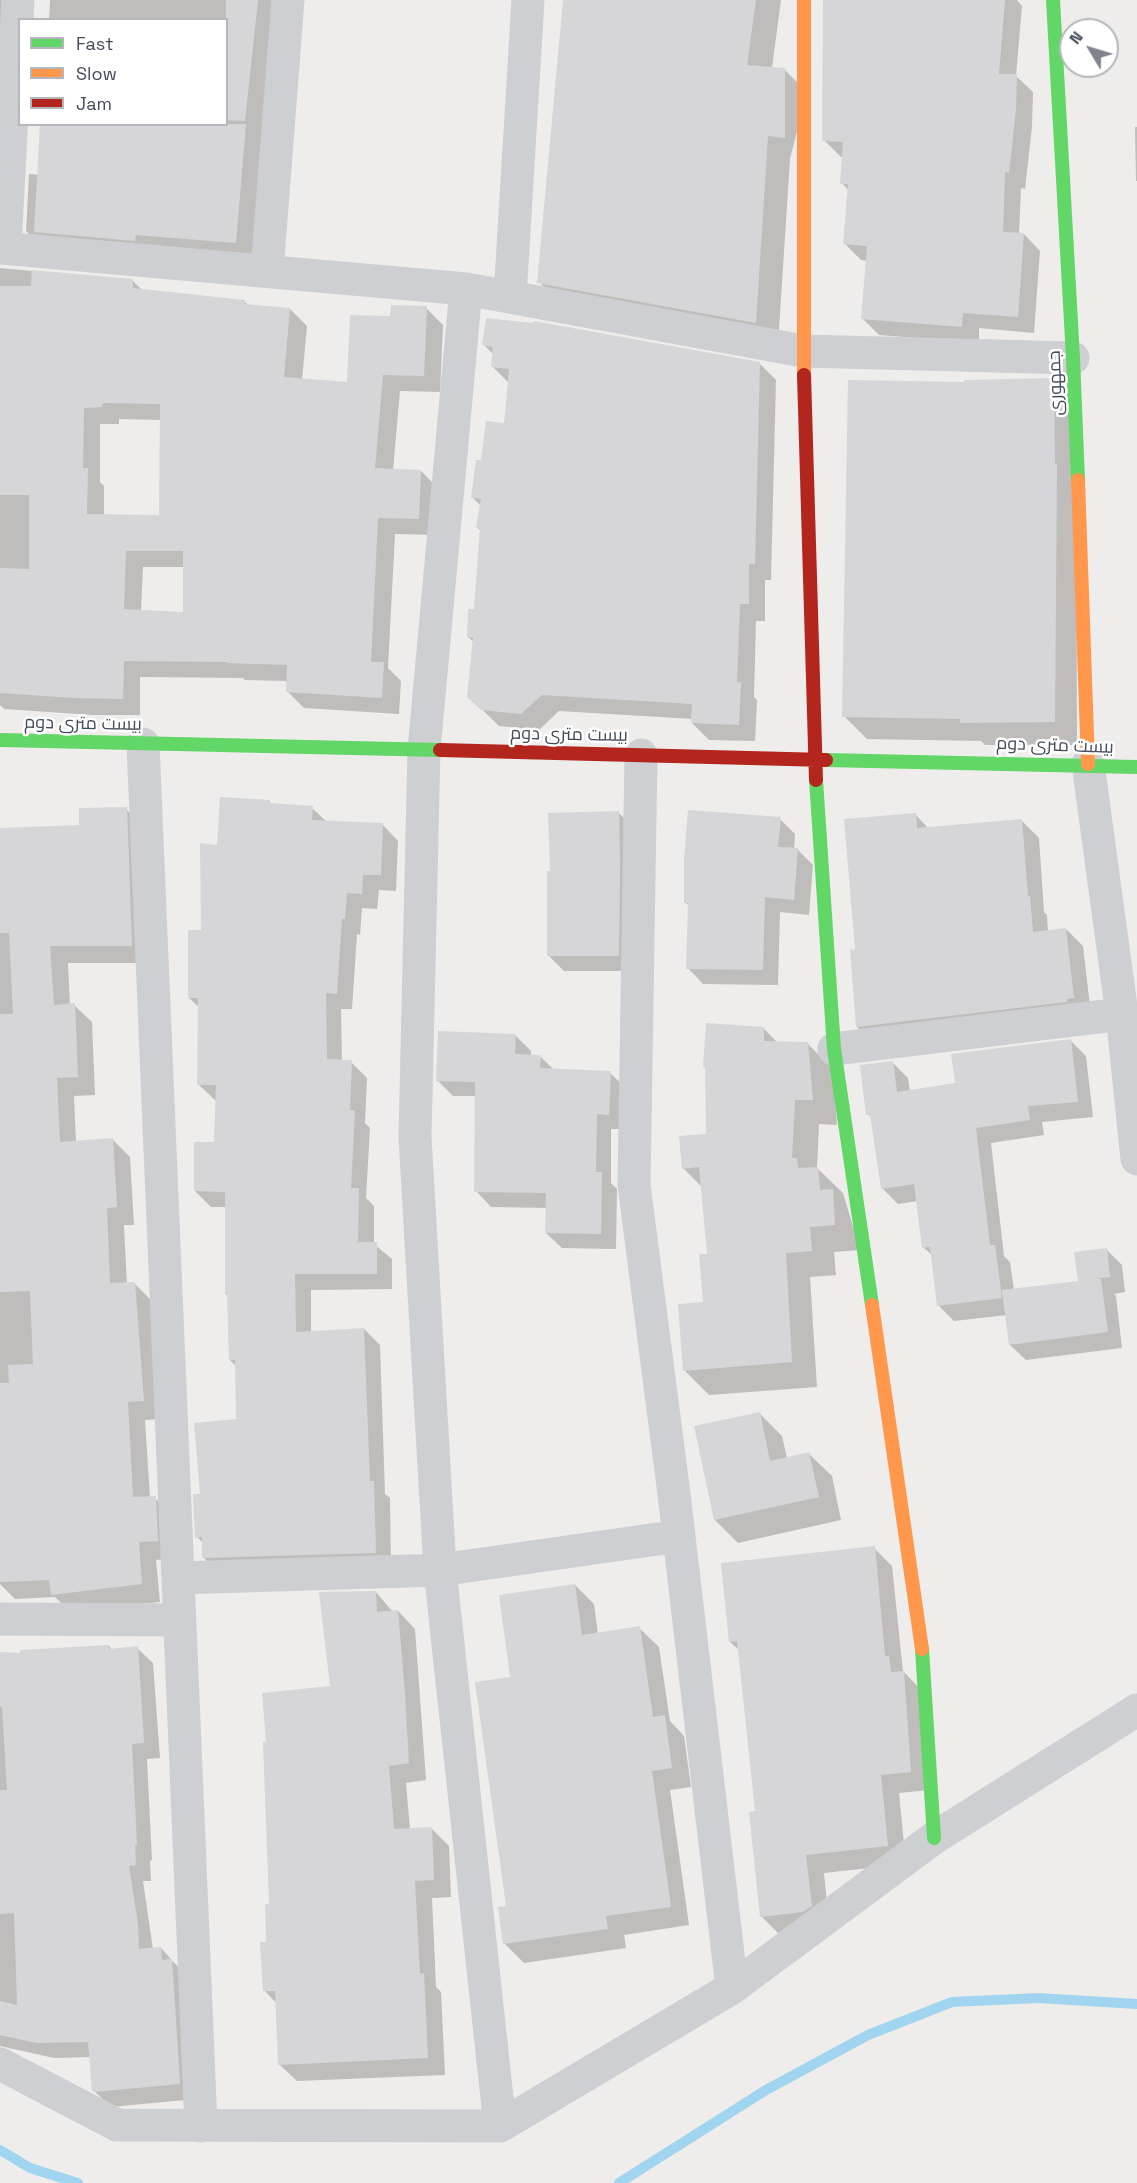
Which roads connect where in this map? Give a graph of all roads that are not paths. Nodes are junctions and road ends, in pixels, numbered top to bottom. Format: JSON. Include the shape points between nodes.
{"nodes":[{"id":1,"x":18,"y":0,"type":"edge"},
{"id":2,"x":288,"y":0,"type":"edge"},
{"id":3,"x":528,"y":0,"type":"edge"},
{"id":4,"x":804,"y":0,"type":"edge"},
{"id":5,"x":1053,"y":0,"type":"edge"},
{"id":6,"x":2,"y":248,"type":"edge"},
{"id":7,"x":267,"y":271,"type":"junction"},
{"id":8,"x":466,"y":289,"type":"junction"},
{"id":9,"x":510,"y":297,"type":"junction"},
{"id":10,"x":804,"y":351,"type":"junction"},
{"id":11,"x":1073,"y":358,"type":"junction"},
{"id":12,"x":0,"y":740,"type":"edge"},
{"id":13,"x":143,"y":744,"type":"junction"},
{"id":14,"x":424,"y":750,"type":"junction"},
{"id":15,"x":641,"y":755,"type":"junction"},
{"id":16,"x":815,"y":758,"type":"junction"},
{"id":17,"x":1088,"y":764,"type":"junction"},
{"id":18,"x":1137,"y":767,"type":"edge"},
{"id":19,"x":1122,"y":1014,"type":"junction"},
{"id":20,"x":834,"y":1049,"type":"junction"},
{"id":21,"x":1137,"y":1159,"type":"edge"},
{"id":22,"x":679,"y":1536,"type":"junction"},
{"id":23,"x":440,"y":1570,"type":"junction"},
{"id":24,"x":178,"y":1578,"type":"junction"},
{"id":25,"x":0,"y":1618,"type":"edge"},
{"id":26,"x":179,"y":1620,"type":"junction"},
{"id":27,"x":1137,"y":1710,"type":"edge"},
{"id":28,"x":934,"y":1838,"type":"junction"},
{"id":29,"x":732,"y":1988,"type":"junction"},
{"id":30,"x":0,"y":2064,"type":"edge"},
{"id":31,"x":201,"y":2126,"type":"junction"},
{"id":32,"x":500,"y":2126,"type":"junction"}],
"edges":[{"from":1,"to":6,"type":"street"},
{"from":2,"to":7,"type":"street"},
{"from":3,"to":9,"type":"street"},
{"from":4,"to":10,"type":"street"},
{"from":5,"to":11,"type":"street","name":"جمهوری"},
{"from":6,"to":7,"type":"street"},
{"from":7,"to":8,"type":"street"},
{"from":8,"to":9,"type":"street"},
{"from":8,"to":14,"type":"street"},
{"from":9,"to":10,"type":"street"},
{"from":10,"to":11,"type":"street"},
{"from":10,"to":16,"type":"street"},
{"from":11,"to":17,"type":"street","name":"جمهوری"},
{"from":12,"to":13,"type":"street","name":"بیست متری دوم"},
{"from":13,"to":14,"type":"street","name":"بیست متری دوم"},
{"from":13,"to":24,"type":"street"},
{"from":14,"to":15,"type":"street","name":"بیست متری دوم"},
{"from":14,"to":23,"type":"street","via":[[416,1137]]},
{"from":15,"to":16,"type":"street","name":"بیست متری دوم"},
{"from":15,"to":22,"type":"street","via":[[634,1185]]},
{"from":16,"to":17,"type":"street","name":"بیست متری دوم"},
{"from":16,"to":20,"type":"street"},
{"from":17,"to":18,"type":"street","name":"بیست متری دوم"},
{"from":17,"to":19,"type":"street"},
{"from":19,"to":20,"type":"street"},
{"from":19,"to":21,"type":"street"},
{"from":20,"to":28,"type":"street","via":[[921,1641]]},
{"from":22,"to":23,"type":"street"},
{"from":22,"to":29,"type":"street"},
{"from":23,"to":24,"type":"street"},
{"from":23,"to":32,"type":"street"},
{"from":24,"to":26,"type":"street"},
{"from":25,"to":26,"type":"street"},
{"from":26,"to":31,"type":"street"},
{"from":27,"to":28,"type":"street"},
{"from":28,"to":29,"type":"street"},
{"from":29,"to":32,"type":"street"},
{"from":30,"to":31,"type":"street","via":[[117,2125]]},
{"from":31,"to":32,"type":"street"}]}
